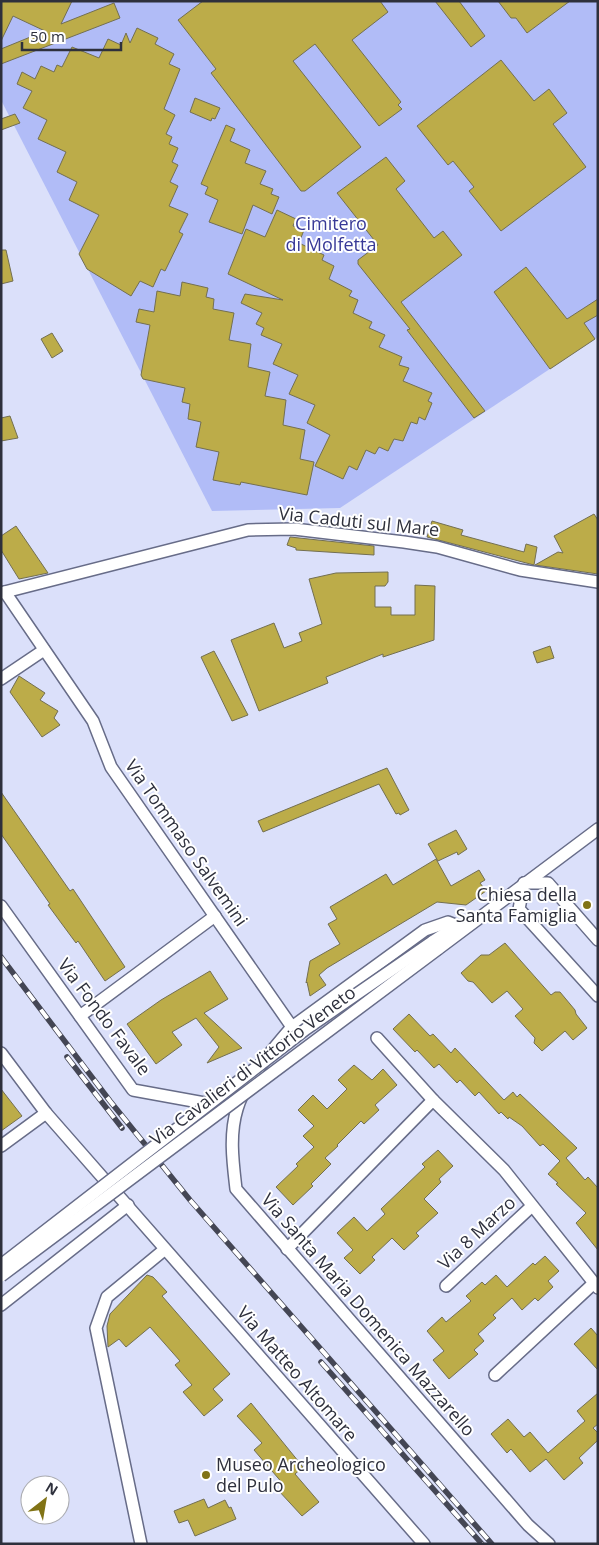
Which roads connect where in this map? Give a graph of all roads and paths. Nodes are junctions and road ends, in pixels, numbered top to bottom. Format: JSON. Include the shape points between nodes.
{"nodes":[{"id":1,"x":598,"y":582,"type":"edge"},
{"id":2,"x":3,"y":593,"type":"edge"},
{"id":3,"x":44,"y":650,"type":"junction"},
{"id":4,"x":1,"y":679,"type":"edge"},
{"id":5,"x":598,"y":829,"type":"edge"},
{"id":6,"x":524,"y":883,"type":"junction"},
{"id":7,"x":1,"y":906,"type":"edge"},
{"id":8,"x":214,"y":916,"type":"junction"},
{"id":9,"x":458,"y":926,"type":"junction"},
{"id":10,"x":598,"y":940,"type":"edge"},
{"id":11,"x":435,"y":945,"type":"junction"},
{"id":12,"x":598,"y":996,"type":"edge"},
{"id":13,"x":80,"y":1016,"type":"junction"},
{"id":14,"x":292,"y":1027,"type":"junction"},
{"id":15,"x":377,"y":1038,"type":"dead end"},
{"id":16,"x":1,"y":1052,"type":"edge"},
{"id":17,"x":433,"y":1100,"type":"junction"},
{"id":18,"x":237,"y":1109,"type":"junction"},
{"id":19,"x":46,"y":1113,"type":"junction"},
{"id":20,"x":1,"y":1146,"type":"edge"},
{"id":21,"x":128,"y":1205,"type":"junction"},
{"id":22,"x":532,"y":1206,"type":"junction"},
{"id":23,"x":287,"y":1249,"type":"junction"},
{"id":24,"x":164,"y":1250,"type":"junction"},
{"id":25,"x":1,"y":1264,"type":"edge"},
{"id":26,"x":1,"y":1276,"type":"edge"},
{"id":27,"x":446,"y":1286,"type":"dead end"},
{"id":28,"x":596,"y":1286,"type":"edge"},
{"id":29,"x":1,"y":1305,"type":"edge"},
{"id":30,"x":495,"y":1375,"type":"dead end"},
{"id":31,"x":528,"y":1525,"type":"junction"},
{"id":32,"x":141,"y":1544,"type":"edge"},
{"id":33,"x":424,"y":1544,"type":"edge"},
{"id":34,"x":537,"y":1544,"type":"edge"},
{"id":35,"x":549,"y":1544,"type":"edge"}],
"edges":[{"from":1,"to":2,"type":"street","name":"Via Caduti sul Mare","via":[[520,570],[437,547],[404,542],[294,530],[248,530]]},
{"from":2,"to":3,"type":"street","name":"Via Tommaso Salvemini"},
{"from":3,"to":4,"type":"street"},
{"from":3,"to":8,"type":"street","name":"Via Tommaso Salvemini","via":[[94,721],[111,767]]},
{"from":5,"to":6,"type":"street","name":"Via Cavalieri di Vittorio Veneto"},
{"from":6,"to":9,"type":"street","name":"Via Cavalieri di Vittorio Veneto"},
{"from":6,"to":10,"type":"street","via":[[548,883]]},
{"from":6,"to":11,"type":"street","name":"Via Cavalieri di Vittorio Veneto"},
{"from":6,"to":12,"type":"street","via":[[520,909]]},
{"from":7,"to":13,"type":"street","name":"Via Fondo Favale"},
{"from":8,"to":13,"type":"street"},
{"from":8,"to":14,"type":"street","name":"Via Tommaso Salvemini"},
{"from":9,"to":11,"type":"street","name":"Via Cavalieri di Vittorio Veneto"},
{"from":9,"to":14,"type":"street","via":[[448,922],[425,930]]},
{"from":11,"to":25,"type":"street","name":"Via Cavalieri di Vittorio Veneto","bridge":true,"via":[[306,1028]]},
{"from":11,"to":26,"type":"street","name":"Via Cavalieri di Vittorio Veneto","bridge":true},
{"from":13,"to":18,"type":"street","name":"Via Fondo Favale","via":[[133,1090]]},
{"from":14,"to":18,"type":"street","via":[[261,1063]]},
{"from":15,"to":17,"type":"street"},
{"from":16,"to":19,"type":"street","name":"Via Matteo Altomare"},
{"from":17,"to":22,"type":"street","via":[[504,1170]]},
{"from":17,"to":23,"type":"street"},
{"from":18,"to":23,"type":"street","name":"Via Santa Maria Domenica Mazzarello","via":[[232,1150],[236,1189]]},
{"from":19,"to":20,"type":"street"},
{"from":19,"to":21,"type":"street","name":"Via Matteo Altomare"},
{"from":21,"to":24,"type":"street","name":"Via Matteo Altomare"},
{"from":21,"to":29,"type":"street"},
{"from":22,"to":27,"type":"street","name":"Via 8 Marzo"},
{"from":22,"to":28,"type":"street"},
{"from":23,"to":31,"type":"street","name":"Via Santa Maria Domenica Mazzarello"},
{"from":24,"to":32,"type":"street","via":[[107,1297],[96,1328]]},
{"from":24,"to":33,"type":"street","name":"Via Matteo Altomare"},
{"from":28,"to":30,"type":"street"},
{"from":31,"to":34,"type":"street","name":"Via Santa Maria Domenica Mazzarello"},
{"from":31,"to":35,"type":"street","name":"Via Santa Maria Domenica Mazzarello"}]}
